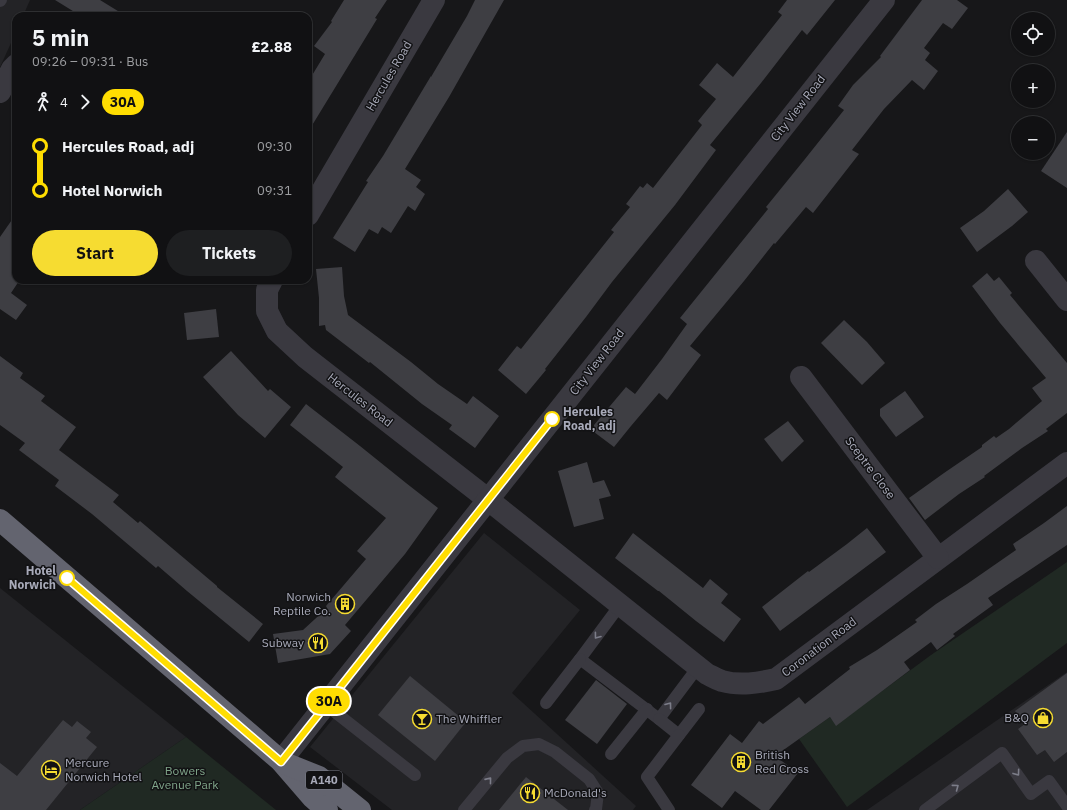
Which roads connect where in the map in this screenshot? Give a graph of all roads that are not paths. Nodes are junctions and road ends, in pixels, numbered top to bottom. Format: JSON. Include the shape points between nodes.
{"nodes":[{"id":1,"x":434,"y":0,"type":"edge"},
{"id":2,"x":884,"y":0,"type":"edge"},
{"id":3,"x":12,"y":69,"type":"edge"},
{"id":4,"x":0,"y":92,"type":"edge"},
{"id":5,"x":312,"y":208,"type":"edge"},
{"id":6,"x":1036,"y":261,"type":"dead end"},
{"id":7,"x":270,"y":284,"type":"edge"},
{"id":8,"x":1067,"y":300,"type":"edge"},
{"id":9,"x":801,"y":377,"type":"dead end"},
{"id":10,"x":1067,"y":463,"type":"edge"},
{"id":11,"x":488,"y":500,"type":"junction"},
{"id":12,"x":0,"y":520,"type":"edge"},
{"id":13,"x":938,"y":558,"type":"junction"},
{"id":14,"x":620,"y":605,"type":"junction"},
{"id":15,"x":580,"y":659,"type":"junction"},
{"id":16,"x":698,"y":667,"type":"junction"},
{"id":17,"x":546,"y":702,"type":"dead end"},
{"id":18,"x":326,"y":704,"type":"junction"},
{"id":19,"x":647,"y":708,"type":"junction"},
{"id":20,"x":699,"y":709,"type":"dead end"},
{"id":21,"x":659,"y":719,"type":"junction"},
{"id":22,"x":679,"y":735,"type":"junction"},
{"id":23,"x":611,"y":754,"type":"dead end"},
{"id":24,"x":281,"y":762,"type":"junction"},
{"id":25,"x":415,"y":775,"type":"dead end"},
{"id":26,"x":1067,"y":806,"type":"edge"},
{"id":27,"x":327,"y":810,"type":"edge"},
{"id":28,"x":360,"y":810,"type":"edge"},
{"id":29,"x":464,"y":810,"type":"edge"},
{"id":30,"x":595,"y":810,"type":"edge"},
{"id":31,"x":669,"y":810,"type":"edge"},
{"id":32,"x":925,"y":810,"type":"edge"}],
"edges":[{"from":1,"to":5,"type":"street","name":"Hercules Road"},
{"from":2,"to":11,"type":"street","name":"City View Road"},
{"from":3,"to":4,"type":"street"},
{"from":6,"to":8,"type":"street"},
{"from":7,"to":11,"type":"street","name":"Hercules Road","via":[[267,290],[268,311],[277,331],[305,357]]},
{"from":9,"to":13,"type":"street","name":"Sceptre Close"},
{"from":10,"to":13,"type":"street","name":"Coronation Road"},
{"from":11,"to":14,"type":"street","name":"Coronation Road"},
{"from":11,"to":18,"type":"street","name":"City View Road"},
{"from":12,"to":24,"type":"highway","number":"A140"},
{"from":13,"to":16,"type":"street","name":"Coronation Road","via":[[776,679],[740,684],[721,681]]},
{"from":14,"to":15,"type":"lane","one_way":true},
{"from":14,"to":16,"type":"street","name":"Coronation Road"},
{"from":15,"to":17,"type":"lane"},
{"from":15,"to":19,"type":"lane"},
{"from":21,"to":16,"type":"lane","one_way":true},
{"from":18,"to":24,"type":"street","name":"City View Road"},
{"from":18,"to":25,"type":"lane"},
{"from":19,"to":21,"type":"lane"},
{"from":19,"to":23,"type":"lane"},
{"from":20,"to":22,"type":"lane"},
{"from":21,"to":22,"type":"lane"},
{"from":22,"to":31,"type":"lane","via":[[647,777]]},
{"from":24,"to":27,"type":"highway","number":"A140"},
{"from":24,"to":28,"type":"highway","number":"A140","via":[[319,777]]},
{"from":32,"to":26,"type":"lane","one_way":true,"via":[[1002,753],[1032,794],[1049,781]]},
{"from":29,"to":30,"type":"lane","one_way":true,"via":[[507,758],[523,746],[539,744],[555,752],[589,779],[598,793]]}]}
